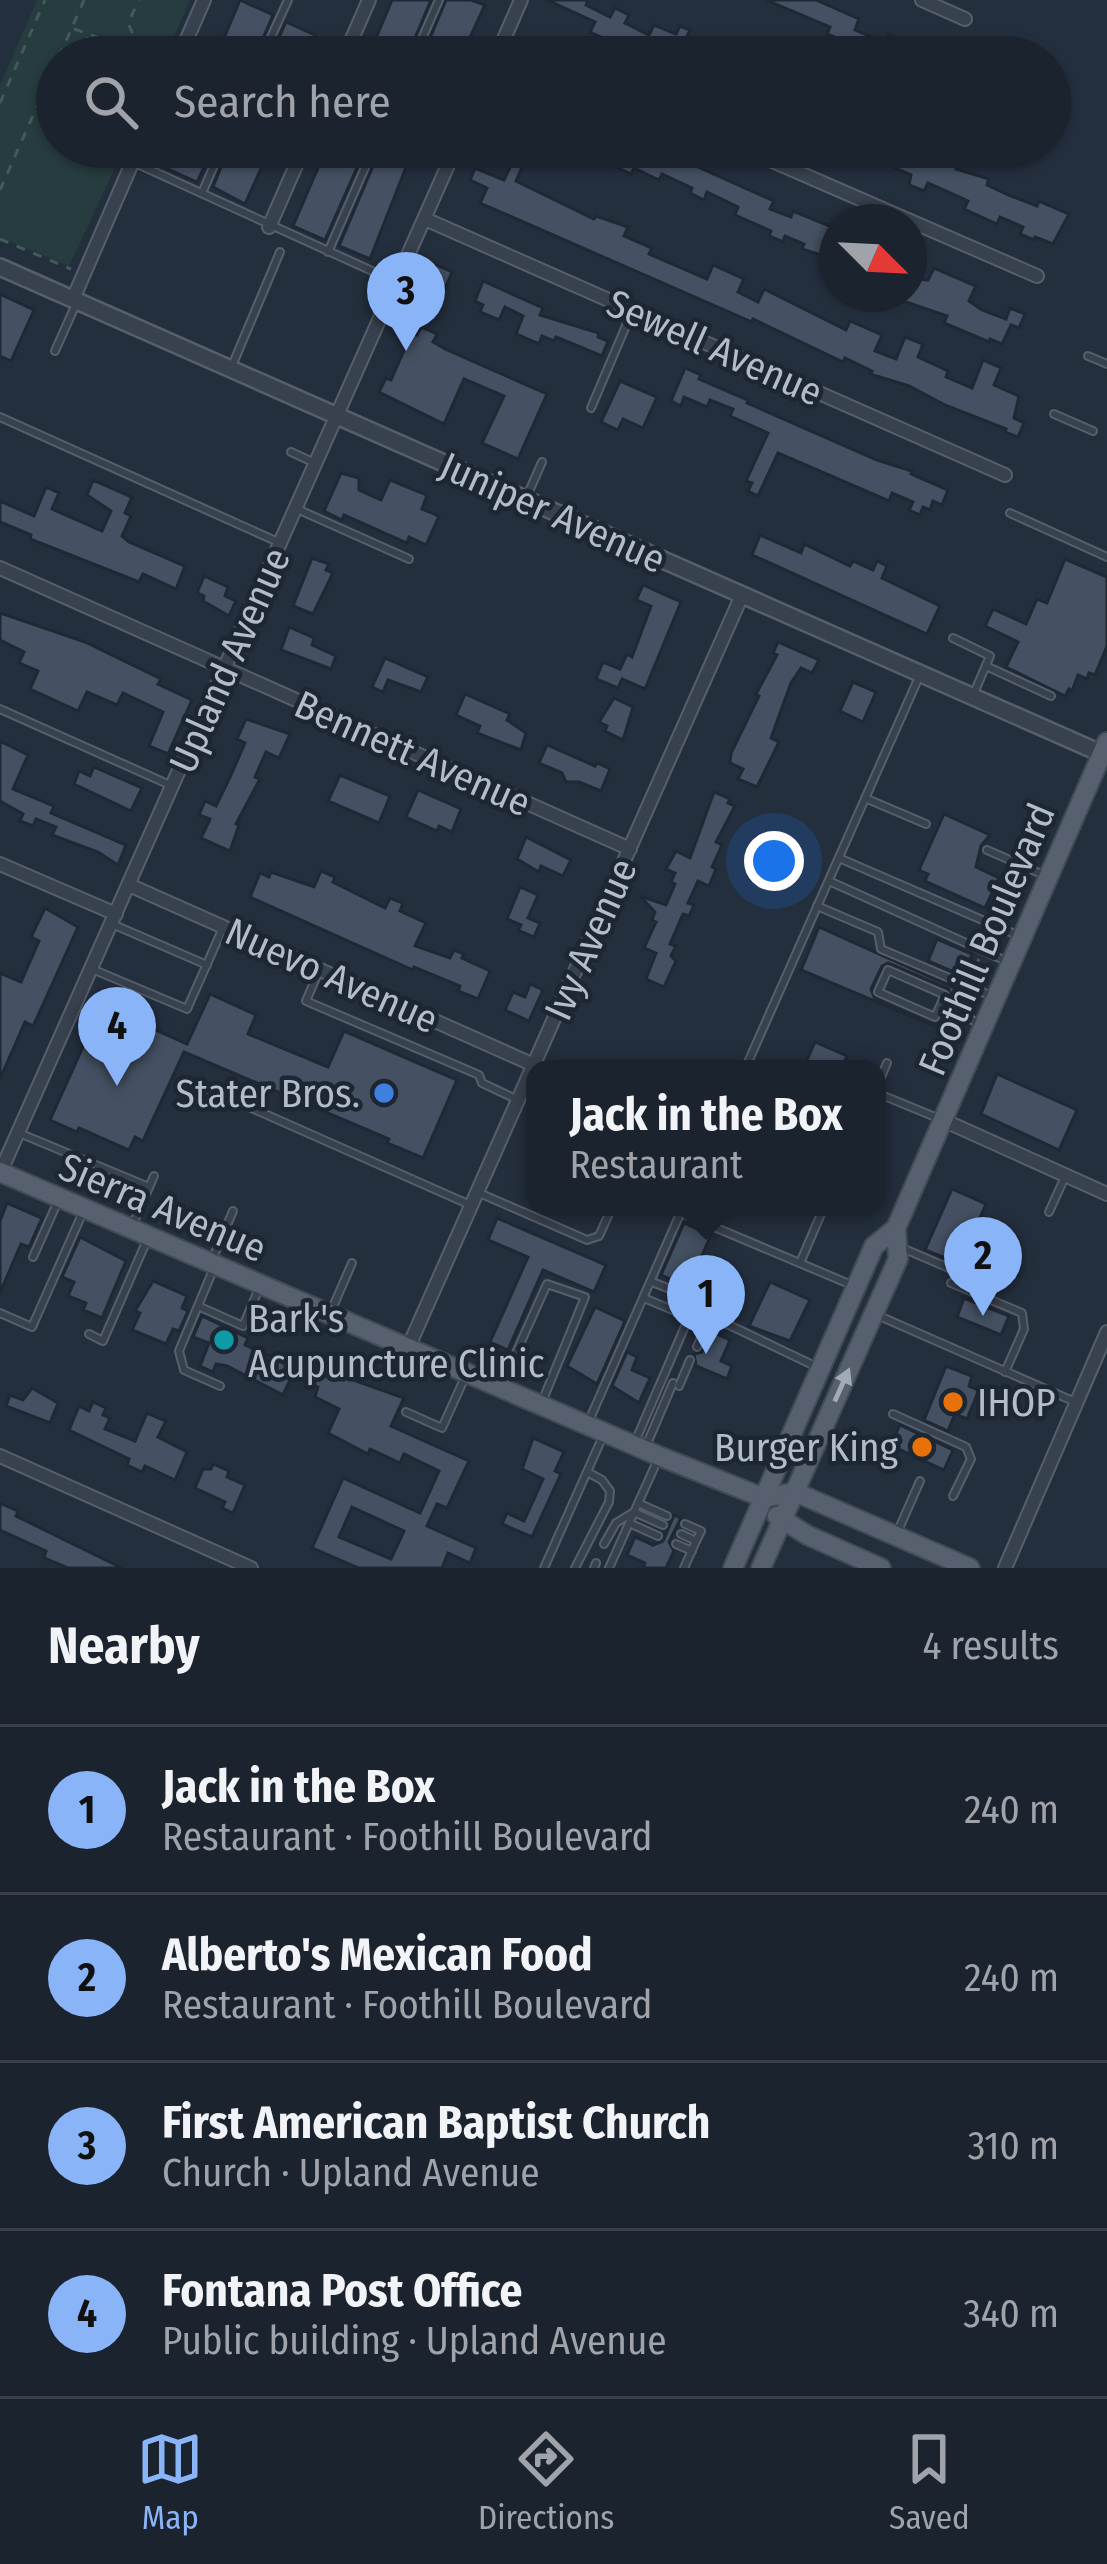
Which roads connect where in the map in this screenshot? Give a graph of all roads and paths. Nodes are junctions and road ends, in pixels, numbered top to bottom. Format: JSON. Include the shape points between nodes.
{"nodes":[{"id":1,"x":45,"y":0,"type":"edge"},
{"id":2,"x":84,"y":0,"type":"edge"},
{"id":3,"x":139,"y":0,"type":"edge"},
{"id":4,"x":204,"y":0,"type":"edge"},
{"id":5,"x":288,"y":0,"type":"edge"},
{"id":6,"x":369,"y":0,"type":"edge"},
{"id":7,"x":439,"y":0,"type":"edge"},
{"id":8,"x":521,"y":0,"type":"edge"},
{"id":9,"x":922,"y":0,"type":"edge"},
{"id":10,"x":965,"y":19,"type":"dead end"},
{"id":11,"x":74,"y":29,"type":"junction"},
{"id":12,"x":89,"y":35,"type":"edge"},
{"id":13,"x":70,"y":36,"type":"edge"},
{"id":14,"x":134,"y":36,"type":"edge"},
{"id":15,"x":188,"y":36,"type":"edge"},
{"id":16,"x":272,"y":36,"type":"edge"},
{"id":17,"x":353,"y":36,"type":"edge"},
{"id":18,"x":423,"y":36,"type":"edge"},
{"id":19,"x":505,"y":36,"type":"edge"},
{"id":20,"x":0,"y":103,"type":"edge"},
{"id":21,"x":36,"y":109,"type":"edge"},
{"id":22,"x":130,"y":168,"type":"edge"},
{"id":23,"x":146,"y":168,"type":"edge"},
{"id":24,"x":213,"y":168,"type":"edge"},
{"id":25,"x":295,"y":168,"type":"edge"},
{"id":26,"x":365,"y":168,"type":"edge"},
{"id":27,"x":447,"y":168,"type":"edge"},
{"id":28,"x":788,"y":168,"type":"edge"},
{"id":29,"x":0,"y":190,"type":"edge"},
{"id":30,"x":201,"y":194,"type":"junction"},
{"id":31,"x":425,"y":219,"type":"junction"},
{"id":32,"x":269,"y":226,"type":"junction"},
{"id":33,"x":0,"y":238,"type":"edge"},
{"id":34,"x":280,"y":252,"type":"dead end"},
{"id":35,"x":328,"y":252,"type":"junction"},
{"id":36,"x":0,"y":267,"type":"edge"},
{"id":37,"x":71,"y":270,"type":"dead end"},
{"id":38,"x":1037,"y":276,"type":"dead end"},
{"id":39,"x":397,"y":283,"type":"junction"},
{"id":40,"x":75,"y":300,"type":"junction"},
{"id":41,"x":633,"y":310,"type":"junction"},
{"id":42,"x":55,"y":351,"type":"dead end"},
{"id":43,"x":1088,"y":356,"type":"dead end"},
{"id":44,"x":1107,"y":364,"type":"edge"},
{"id":45,"x":230,"y":369,"type":"junction"},
{"id":46,"x":591,"y":408,"type":"dead end"},
{"id":47,"x":1054,"y":414,"type":"dead end"},
{"id":48,"x":338,"y":416,"type":"junction"},
{"id":49,"x":0,"y":417,"type":"edge"},
{"id":50,"x":1093,"y":431,"type":"dead end"},
{"id":51,"x":291,"y":452,"type":"dead end"},
{"id":52,"x":542,"y":462,"type":"dead end"},
{"id":53,"x":317,"y":464,"type":"junction"},
{"id":54,"x":1005,"y":475,"type":"dead end"},
{"id":55,"x":526,"y":499,"type":"junction"},
{"id":56,"x":297,"y":509,"type":"junction"},
{"id":57,"x":1010,"y":513,"type":"dead end"},
{"id":58,"x":281,"y":543,"type":"junction"},
{"id":59,"x":1107,"y":557,"type":"edge"},
{"id":60,"x":409,"y":559,"type":"dead end"},
{"id":61,"x":0,"y":568,"type":"edge"},
{"id":62,"x":742,"y":595,"type":"junction"},
{"id":63,"x":953,"y":638,"type":"dead end"},
{"id":64,"x":986,"y":666,"type":"junction"},
{"id":65,"x":226,"y":668,"type":"junction"},
{"id":66,"x":920,"y":674,"type":"junction"},
{"id":67,"x":1051,"y":696,"type":"dead end"},
{"id":68,"x":973,"y":697,"type":"junction"},
{"id":69,"x":0,"y":709,"type":"edge"},
{"id":70,"x":1105,"y":751,"type":"edge"},
{"id":71,"x":173,"y":786,"type":"junction"},
{"id":72,"x":865,"y":798,"type":"junction"},
{"id":73,"x":926,"y":824,"type":"dead end"},
{"id":74,"x":630,"y":849,"type":"junction"},
{"id":75,"x":987,"y":850,"type":"dead end"},
{"id":76,"x":838,"y":858,"type":"junction"},
{"id":77,"x":0,"y":864,"type":"edge"},
{"id":78,"x":1049,"y":877,"type":"junction"},
{"id":79,"x":828,"y":881,"type":"junction"},
{"id":80,"x":129,"y":885,"type":"junction"},
{"id":81,"x":817,"y":906,"type":"junction"},
{"id":82,"x":114,"y":919,"type":"junction"},
{"id":83,"x":224,"y":927,"type":"junction"},
{"id":84,"x":1023,"y":938,"type":"junction"},
{"id":85,"x":1012,"y":963,"type":"junction"},
{"id":86,"x":207,"y":965,"type":"junction"},
{"id":87,"x":92,"y":969,"type":"junction"},
{"id":88,"x":320,"y":969,"type":"junction"},
{"id":89,"x":996,"y":998,"type":"junction"},
{"id":90,"x":940,"y":1006,"type":"junction"},
{"id":91,"x":985,"y":1025,"type":"junction"},
{"id":92,"x":536,"y":1060,"type":"edge"},
{"id":93,"x":749,"y":1060,"type":"edge"},
{"id":94,"x":526,"y":1061,"type":"edge"},
{"id":95,"x":526,"y":1082,"type":"edge"},
{"id":96,"x":195,"y":1083,"type":"dead end"},
{"id":97,"x":886,"y":1094,"type":"edge"},
{"id":98,"x":518,"y":1100,"type":"junction"},
{"id":99,"x":943,"y":1120,"type":"junction"},
{"id":100,"x":19,"y":1132,"type":"junction"},
{"id":101,"x":0,"y":1173,"type":"edge"},
{"id":102,"x":1066,"y":1175,"type":"junction"},
{"id":103,"x":154,"y":1176,"type":"dead end"},
{"id":104,"x":149,"y":1187,"type":"junction"},
{"id":105,"x":1107,"y":1194,"type":"edge"},
{"id":106,"x":59,"y":1198,"type":"junction"},
{"id":107,"x":474,"y":1199,"type":"junction"},
{"id":108,"x":84,"y":1209,"type":"junction"},
{"id":109,"x":233,"y":1210,"type":"dead end"},
{"id":110,"x":1049,"y":1211,"type":"dead end"},
{"id":111,"x":608,"y":1216,"type":"edge"},
{"id":112,"x":679,"y":1216,"type":"edge"},
{"id":113,"x":695,"y":1216,"type":"edge"},
{"id":114,"x":820,"y":1216,"type":"edge"},
{"id":115,"x":140,"y":1233,"type":"junction"},
{"id":116,"x":897,"y":1237,"type":"junction"},
{"id":117,"x":33,"y":1257,"type":"dead end"},
{"id":118,"x":352,"y":1263,"type":"dead end"},
{"id":119,"x":800,"y":1263,"type":"junction"},
{"id":120,"x":213,"y":1264,"type":"junction"},
{"id":121,"x":965,"y":1275,"type":"dead end"},
{"id":122,"x":650,"y":1282,"type":"junction"},
{"id":123,"x":951,"y":1282,"type":"dead end"},
{"id":124,"x":261,"y":1285,"type":"junction"},
{"id":125,"x":704,"y":1287,"type":"dead end"},
{"id":126,"x":856,"y":1287,"type":"junction"},
{"id":127,"x":643,"y":1298,"type":"junction"},
{"id":128,"x":198,"y":1306,"type":"junction"},
{"id":129,"x":0,"y":1313,"type":"edge"},
{"id":130,"x":874,"y":1313,"type":"junction"},
{"id":131,"x":329,"y":1315,"type":"junction"},
{"id":132,"x":1107,"y":1333,"type":"edge"},
{"id":133,"x":89,"y":1334,"type":"dead end"},
{"id":134,"x":697,"y":1347,"type":"dead end"},
{"id":135,"x":408,"y":1348,"type":"junction"},
{"id":136,"x":690,"y":1360,"type":"dead end"},
{"id":137,"x":820,"y":1368,"type":"junction"},
{"id":138,"x":1005,"y":1372,"type":"junction"},
{"id":139,"x":466,"y":1373,"type":"junction"},
{"id":140,"x":220,"y":1386,"type":"dead end"},
{"id":141,"x":500,"y":1388,"type":"junction"},
{"id":142,"x":1076,"y":1403,"type":"junction"},
{"id":143,"x":541,"y":1405,"type":"junction"},
{"id":144,"x":406,"y":1412,"type":"dead end"},
{"id":145,"x":893,"y":1414,"type":"dead end"},
{"id":146,"x":596,"y":1429,"type":"junction"},
{"id":147,"x":646,"y":1450,"type":"junction"},
{"id":148,"x":0,"y":1456,"type":"edge"},
{"id":149,"x":587,"y":1472,"type":"junction"},
{"id":150,"x":920,"y":1481,"type":"dead end"},
{"id":151,"x":795,"y":1492,"type":"junction"},
{"id":152,"x":953,"y":1496,"type":"dead end"},
{"id":153,"x":764,"y":1498,"type":"junction"},
{"id":154,"x":638,"y":1503,"type":"junction"},
{"id":155,"x":634,"y":1512,"type":"junction"},
{"id":156,"x":667,"y":1516,"type":"dead end"},
{"id":157,"x":782,"y":1522,"type":"junction"},
{"id":158,"x":629,"y":1523,"type":"junction"},
{"id":159,"x":685,"y":1524,"type":"dead end"},
{"id":160,"x":662,"y":1526,"type":"dead end"},
{"id":161,"x":681,"y":1534,"type":"dead end"},
{"id":162,"x":896,"y":1535,"type":"junction"},
{"id":163,"x":658,"y":1536,"type":"dead end"},
{"id":164,"x":696,"y":1541,"type":"junction"},
{"id":165,"x":604,"y":1544,"type":"dead end"},
{"id":166,"x":676,"y":1544,"type":"dead end"},
{"id":167,"x":692,"y":1551,"type":"junction"},
{"id":168,"x":613,"y":1567,"type":"edge"},
{"id":169,"x":251,"y":1568,"type":"edge"},
{"id":170,"x":544,"y":1568,"type":"edge"},
{"id":171,"x":574,"y":1568,"type":"edge"},
{"id":172,"x":683,"y":1568,"type":"edge"},
{"id":173,"x":734,"y":1568,"type":"edge"},
{"id":174,"x":760,"y":1568,"type":"edge"},
{"id":175,"x":879,"y":1568,"type":"edge"},
{"id":176,"x":970,"y":1568,"type":"edge"},
{"id":177,"x":1004,"y":1568,"type":"edge"}],
"edges":[{"from":1,"to":20,"type":"path"},
{"from":2,"to":11,"type":"path"},
{"from":3,"to":14,"type":"path","via":[[128,23]]},
{"from":4,"to":15,"type":"street"},
{"from":5,"to":16,"type":"lane"},
{"from":6,"to":17,"type":"street"},
{"from":7,"to":18,"type":"lane"},
{"from":8,"to":19,"type":"street"},
{"from":9,"to":10,"type":"street"},
{"from":11,"to":12,"type":"path"},
{"from":11,"to":13,"type":"path"},
{"from":21,"to":29,"type":"path"},
{"from":22,"to":40,"type":"street"},
{"from":23,"to":30,"type":"lane"},
{"from":24,"to":30,"type":"lane"},
{"from":25,"to":32,"type":"street"},
{"from":26,"to":35,"type":"lane"},
{"from":27,"to":31,"type":"street","name":"Upland Avenue"},
{"from":28,"to":38,"type":"street"},
{"from":30,"to":32,"type":"lane"},
{"from":31,"to":39,"type":"street","name":"Upland Avenue"},
{"from":31,"to":41,"type":"street","name":"Sewell Avenue"},
{"from":32,"to":35,"type":"lane"},
{"from":33,"to":37,"type":"path"},
{"from":34,"to":45,"type":"lane"},
{"from":35,"to":39,"type":"lane"},
{"from":36,"to":40,"type":"street","name":"Juniper Avenue"},
{"from":39,"to":48,"type":"street","name":"Upland Avenue"},
{"from":40,"to":42,"type":"lane"},
{"from":40,"to":45,"type":"street","name":"Juniper Avenue"},
{"from":41,"to":46,"type":"lane"},
{"from":41,"to":54,"type":"street","name":"Sewell Avenue"},
{"from":43,"to":44,"type":"lane"},
{"from":45,"to":48,"type":"street","name":"Juniper Avenue"},
{"from":47,"to":50,"type":"lane"},
{"from":48,"to":53,"type":"street","name":"Upland Avenue"},
{"from":48,"to":55,"type":"street","name":"Juniper Avenue"},
{"from":49,"to":58,"type":"lane"},
{"from":51,"to":53,"type":"lane"},
{"from":52,"to":55,"type":"lane"},
{"from":53,"to":56,"type":"street","name":"Upland Avenue"},
{"from":55,"to":62,"type":"street","name":"Juniper Avenue"},
{"from":56,"to":58,"type":"street","name":"Upland Avenue"},
{"from":56,"to":60,"type":"lane"},
{"from":57,"to":59,"type":"lane"},
{"from":58,"to":65,"type":"street","name":"Upland Avenue"},
{"from":61,"to":65,"type":"street","name":"Bennett Avenue"},
{"from":62,"to":66,"type":"street","name":"Juniper Avenue"},
{"from":62,"to":74,"type":"street","name":"Ivy Avenue"},
{"from":63,"to":64,"type":"lane","via":[[990,656]]},
{"from":64,"to":67,"type":"lane"},
{"from":64,"to":68,"type":"lane"},
{"from":65,"to":71,"type":"street","name":"Upland Avenue"},
{"from":65,"to":74,"type":"street","name":"Bennett Avenue"},
{"from":66,"to":68,"type":"street","name":"Juniper Avenue"},
{"from":66,"to":72,"type":"lane"},
{"from":68,"to":70,"type":"street","name":"Juniper Avenue"},
{"from":69,"to":71,"type":"lane"},
{"from":70,"to":78,"type":"main road","name":"Foothill Boulevard"},
{"from":71,"to":80,"type":"street","name":"Upland Avenue"},
{"from":72,"to":73,"type":"lane"},
{"from":72,"to":76,"type":"lane"},
{"from":74,"to":92,"type":"street","name":"Ivy Avenue"},
{"from":75,"to":78,"type":"lane"},
{"from":76,"to":79,"type":"lane"},
{"from":76,"to":84,"type":"lane"},
{"from":77,"to":82,"type":"street"},
{"from":78,"to":84,"type":"main road","name":"Foothill Boulevard"},
{"from":79,"to":81,"type":"lane"},
{"from":79,"to":85,"type":"lane"},
{"from":80,"to":82,"type":"street","name":"Upland Avenue"},
{"from":80,"to":83,"type":"street","name":"Nuevo Avenue"},
{"from":81,"to":89,"type":"lane","via":[[878,932],[880,949]]},
{"from":81,"to":93,"type":"lane"},
{"from":82,"to":86,"type":"lane"},
{"from":82,"to":87,"type":"street","name":"Upland Avenue"},
{"from":83,"to":86,"type":"lane"},
{"from":83,"to":88,"type":"street","name":"Nuevo Avenue"},
{"from":84,"to":85,"type":"main road","name":"Foothill Boulevard"},
{"from":85,"to":89,"type":"main road","name":"Foothill Boulevard"},
{"from":86,"to":87,"type":"lane","via":[[187,1009]]},
{"from":87,"to":100,"type":"street","name":"Upland Avenue"},
{"from":88,"to":94,"type":"street","name":"Nuevo Avenue"},
{"from":88,"to":98,"type":"lane","via":[[306,1001],[479,1075]]},
{"from":89,"to":91,"type":"main road","name":"Foothill Boulevard"},
{"from":90,"to":90,"type":"lane","via":[[935,1017],[878,992],[888,970],[945,995]]},
{"from":90,"to":91,"type":"lane"},
{"from":91,"to":99,"type":"main road","name":"Foothill Boulevard"},
{"from":95,"to":98,"type":"street","name":"Ivy Avenue"},
{"from":96,"to":107,"type":"lane"},
{"from":97,"to":99,"type":"lane"},
{"from":98,"to":107,"type":"street","name":"Ivy Avenue"},
{"from":99,"to":102,"type":"street"},
{"from":99,"to":116,"type":"main road","name":"Foothill Boulevard"},
{"from":100,"to":101,"type":"street","name":"Upland Avenue"},
{"from":100,"to":104,"type":"lane"},
{"from":101,"to":106,"type":"main road","name":"Sierra Avenue"},
{"from":102,"to":105,"type":"street"},
{"from":102,"to":110,"type":"lane"},
{"from":103,"to":104,"type":"lane"},
{"from":104,"to":115,"type":"lane"},
{"from":106,"to":108,"type":"main road","name":"Sierra Avenue"},
{"from":106,"to":117,"type":"lane"},
{"from":107,"to":111,"type":"lane","via":[[587,1240]]},
{"from":107,"to":135,"type":"street","name":"Ivy Avenue"},
{"from":108,"to":115,"type":"main road","name":"Sierra Avenue"},
{"from":108,"to":129,"type":"lane","via":[[32,1327]]},
{"from":109,"to":120,"type":"lane"},
{"from":112,"to":122,"type":"lane"},
{"from":113,"to":119,"type":"lane"},
{"from":114,"to":119,"type":"lane"},
{"from":115,"to":120,"type":"main road","name":"Sierra Avenue"},
{"from":115,"to":133,"type":"lane","via":[[103,1341]]},
{"from":116,"to":121,"type":"lane"},
{"from":116,"to":126,"type":"main road","name":"Foothill Boulevard","via":[[874,1246]]},
{"from":116,"to":130,"type":"main road","name":"Foothill Boulevard","via":[[898,1258]]},
{"from":118,"to":131,"type":"lane"},
{"from":119,"to":126,"type":"lane"},
{"from":120,"to":124,"type":"main road","name":"Sierra Avenue"},
{"from":120,"to":128,"type":"lane"},
{"from":122,"to":125,"type":"lane","via":[[696,1299]]},
{"from":122,"to":127,"type":"lane"},
{"from":123,"to":138,"type":"lane","via":[[1022,1313],[1024,1329]]},
{"from":124,"to":128,"type":"lane","via":[[243,1326]]},
{"from":124,"to":131,"type":"main road","name":"Sierra Avenue"},
{"from":126,"to":137,"type":"main road","name":"Foothill Boulevard"},
{"from":127,"to":146,"type":"lane"},
{"from":127,"to":147,"type":"lane","via":[[689,1317]]},
{"from":128,"to":140,"type":"lane","via":[[179,1351],[184,1370]]},
{"from":130,"to":138,"type":"lane"},
{"from":151,"to":130,"type":"main road","name":"Foothill Boulevard","one_way":true},
{"from":131,"to":135,"type":"main road","name":"Sierra Avenue"},
{"from":132,"to":142,"type":"street"},
{"from":134,"to":137,"type":"lane","via":[[708,1322],[727,1324]]},
{"from":135,"to":139,"type":"main road","name":"Sierra Avenue"},
{"from":136,"to":147,"type":"lane"},
{"from":137,"to":153,"type":"main road","name":"Foothill Boulevard"},
{"from":138,"to":142,"type":"lane"},
{"from":139,"to":141,"type":"main road","name":"Sierra Avenue"},
{"from":139,"to":144,"type":"lane","via":[[442,1428]]},
{"from":141,"to":143,"type":"main road","name":"Sierra Avenue"},
{"from":141,"to":143,"type":"lane","via":[[547,1284],[585,1297]]},
{"from":142,"to":177,"type":"street"},
{"from":143,"to":146,"type":"main road","name":"Sierra Avenue"},
{"from":145,"to":152,"type":"lane","via":[[966,1447],[971,1460]]},
{"from":146,"to":147,"type":"main road","name":"Sierra Avenue"},
{"from":146,"to":149,"type":"lane"},
{"from":147,"to":153,"type":"main road","name":"Sierra Avenue"},
{"from":147,"to":154,"type":"lane"},
{"from":148,"to":169,"type":"street"},
{"from":149,"to":170,"type":"lane"},
{"from":149,"to":171,"type":"lane","via":[[610,1490],[609,1502]]},
{"from":150,"to":162,"type":"lane"},
{"from":151,"to":153,"type":"main road"},
{"from":151,"to":157,"type":"main road","name":"Foothill Boulevard"},
{"from":151,"to":162,"type":"main road"},
{"from":153,"to":157,"type":"main road"},
{"from":153,"to":173,"type":"main road","name":"Foothill Boulevard"},
{"from":154,"to":155,"type":"lane"},
{"from":154,"to":156,"type":"lane"},
{"from":155,"to":158,"type":"lane"},
{"from":155,"to":160,"type":"lane"},
{"from":155,"to":165,"type":"lane"},
{"from":157,"to":174,"type":"main road","name":"Foothill Boulevard"},
{"from":157,"to":175,"type":"main road"},
{"from":158,"to":163,"type":"lane"},
{"from":158,"to":168,"type":"lane"},
{"from":159,"to":164,"type":"lane","via":[[701,1532]]},
{"from":161,"to":164,"type":"lane"},
{"from":162,"to":176,"type":"main road"},
{"from":164,"to":167,"type":"lane"},
{"from":166,"to":167,"type":"lane"},
{"from":167,"to":172,"type":"lane"}]}
